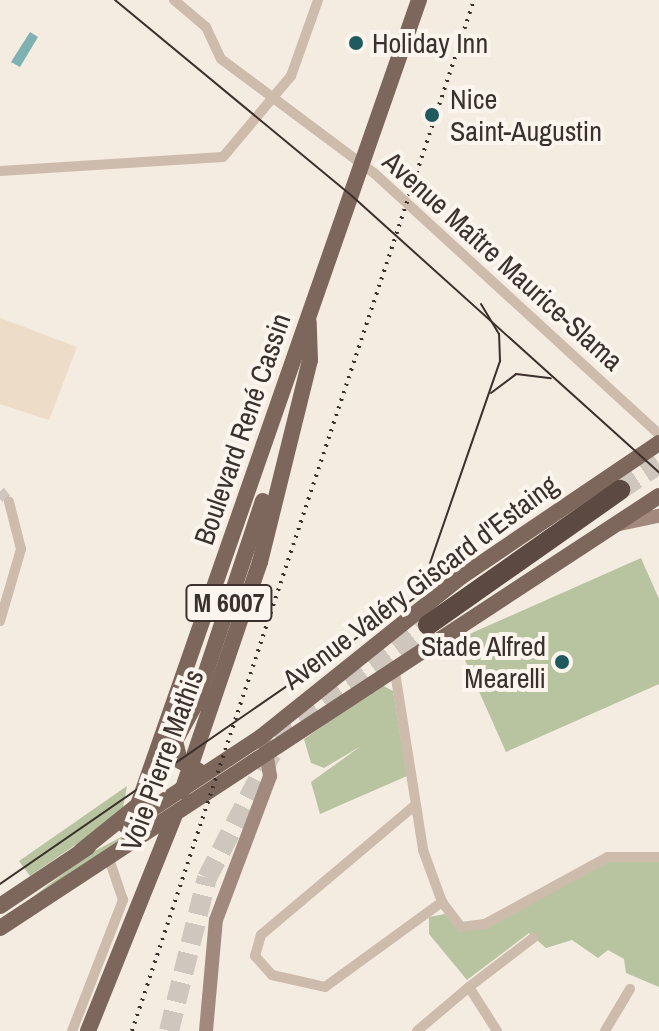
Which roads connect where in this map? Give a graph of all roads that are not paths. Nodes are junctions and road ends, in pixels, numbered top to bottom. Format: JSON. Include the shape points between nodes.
{"nodes":[{"id":1,"x":174,"y":0,"type":"edge"},
{"id":2,"x":318,"y":0,"type":"edge"},
{"id":3,"x":419,"y":0,"type":"edge"},
{"id":4,"x":272,"y":100,"type":"junction"},
{"id":5,"x":363,"y":166,"type":"junction"},
{"id":6,"x":0,"y":171,"type":"edge"},
{"id":7,"x":309,"y":315,"type":"junction"},
{"id":8,"x":659,"y":434,"type":"edge"},
{"id":9,"x":659,"y":443,"type":"edge"},
{"id":10,"x":620,"y":490,"type":"tunnel mouth"},
{"id":11,"x":659,"y":496,"type":"edge"},
{"id":12,"x":263,"y":501,"type":"dead end"},
{"id":13,"x":9,"y":502,"type":"tunnel mouth"},
{"id":14,"x":659,"y":516,"type":"edge"},
{"id":15,"x":604,"y":527,"type":"junction"},
{"id":16,"x":0,"y":621,"type":"edge"},
{"id":17,"x":428,"y":625,"type":"tunnel mouth"},
{"id":18,"x":382,"y":645,"type":"junction"},
{"id":19,"x":394,"y":664,"type":"junction"},
{"id":20,"x":261,"y":737,"type":"junction"},
{"id":21,"x":272,"y":755,"type":"junction"},
{"id":22,"x":217,"y":768,"type":"junction"},
{"id":23,"x":413,"y":807,"type":"junction"},
{"id":24,"x":81,"y":851,"type":"junction"},
{"id":25,"x":657,"y":854,"type":"edge"},
{"id":26,"x":108,"y":856,"type":"junction"},
{"id":27,"x":442,"y":902,"type":"junction"},
{"id":28,"x":0,"y":906,"type":"edge"},
{"id":29,"x":0,"y":928,"type":"edge"},
{"id":30,"x":533,"y":938,"type":"dead end"},
{"id":31,"x":469,"y":987,"type":"junction"},
{"id":32,"x":630,"y":989,"type":"dead end"},
{"id":33,"x":72,"y":1031,"type":"edge"},
{"id":34,"x":88,"y":1031,"type":"edge"},
{"id":35,"x":206,"y":1031,"type":"edge"},
{"id":36,"x":417,"y":1031,"type":"edge"},
{"id":37,"x":497,"y":1031,"type":"edge"},
{"id":38,"x":605,"y":1031,"type":"edge"}],
"edges":[{"from":1,"to":4,"type":"street","name":"Avenue Maître Maurice-Slama","via":[[206,27],[221,59]]},
{"from":2,"to":4,"type":"street","via":[[296,67]]},
{"from":3,"to":5,"type":"main road","name":"Boulevard René Cassin"},
{"from":4,"to":5,"type":"street","name":"Avenue Maître Maurice-Slama"},
{"from":4,"to":6,"type":"street","via":[[230,152],[215,161],[111,159],[55,173]]},
{"from":5,"to":7,"type":"main road","name":"Boulevard René Cassin"},
{"from":5,"to":8,"type":"street","name":"Avenue Maître Maurice-Slama"},
{"from":7,"to":24,"type":"main road","name":"Boulevard René Cassin","via":[[138,805]]},
{"from":7,"to":34,"type":"main road","name":"Voie Pierre Mathis","via":[[310,360],[269,527],[128,934]]},
{"from":9,"to":18,"type":"main road","name":"Avenue Valéry Giscard d'Estaing","via":[[461,577]]},
{"from":10,"to":17,"type":"highway"},
{"from":11,"to":15,"type":"main road","name":"Avenue Valéry Giscard d'Estaing"},
{"from":12,"to":22,"type":"main road","name":"Boulevard René Cassin","number":"M 6007","via":[[195,705],[174,747],[186,767]]},
{"from":13,"to":16,"type":"street","via":[[21,549]]},
{"from":14,"to":15,"type":"main road"},
{"from":15,"to":19,"type":"main road","name":"Avenue Valéry Giscard d'Estaing"},
{"from":18,"to":19,"type":"main road"},
{"from":18,"to":20,"type":"main road","name":"Avenue Valéry Giscard d'Estaing"},
{"from":19,"to":21,"type":"main road","name":"Avenue Valéry Giscard d'Estaing"},
{"from":19,"to":23,"type":"street"},
{"from":20,"to":21,"type":"main road"},
{"from":20,"to":22,"type":"main road","name":"Avenue Valéry Giscard d'Estaing"},
{"from":21,"to":26,"type":"main road"},
{"from":21,"to":35,"type":"main road","via":[[259,811],[216,920]]},
{"from":22,"to":24,"type":"main road","name":"Boulevard René Cassin"},
{"from":23,"to":27,"type":"street"},
{"from":23,"to":27,"type":"street","via":[[261,935],[255,956],[272,975],[325,987]]},
{"from":24,"to":28,"type":"main road","name":"Boulevard René Cassin"},
{"from":25,"to":27,"type":"street","via":[[608,857],[467,929]]},
{"from":26,"to":29,"type":"main road"},
{"from":26,"to":33,"type":"street","via":[[123,900]]},
{"from":30,"to":31,"type":"street"},
{"from":31,"to":36,"type":"street"},
{"from":31,"to":37,"type":"street"},
{"from":32,"to":38,"type":"street"}]}
